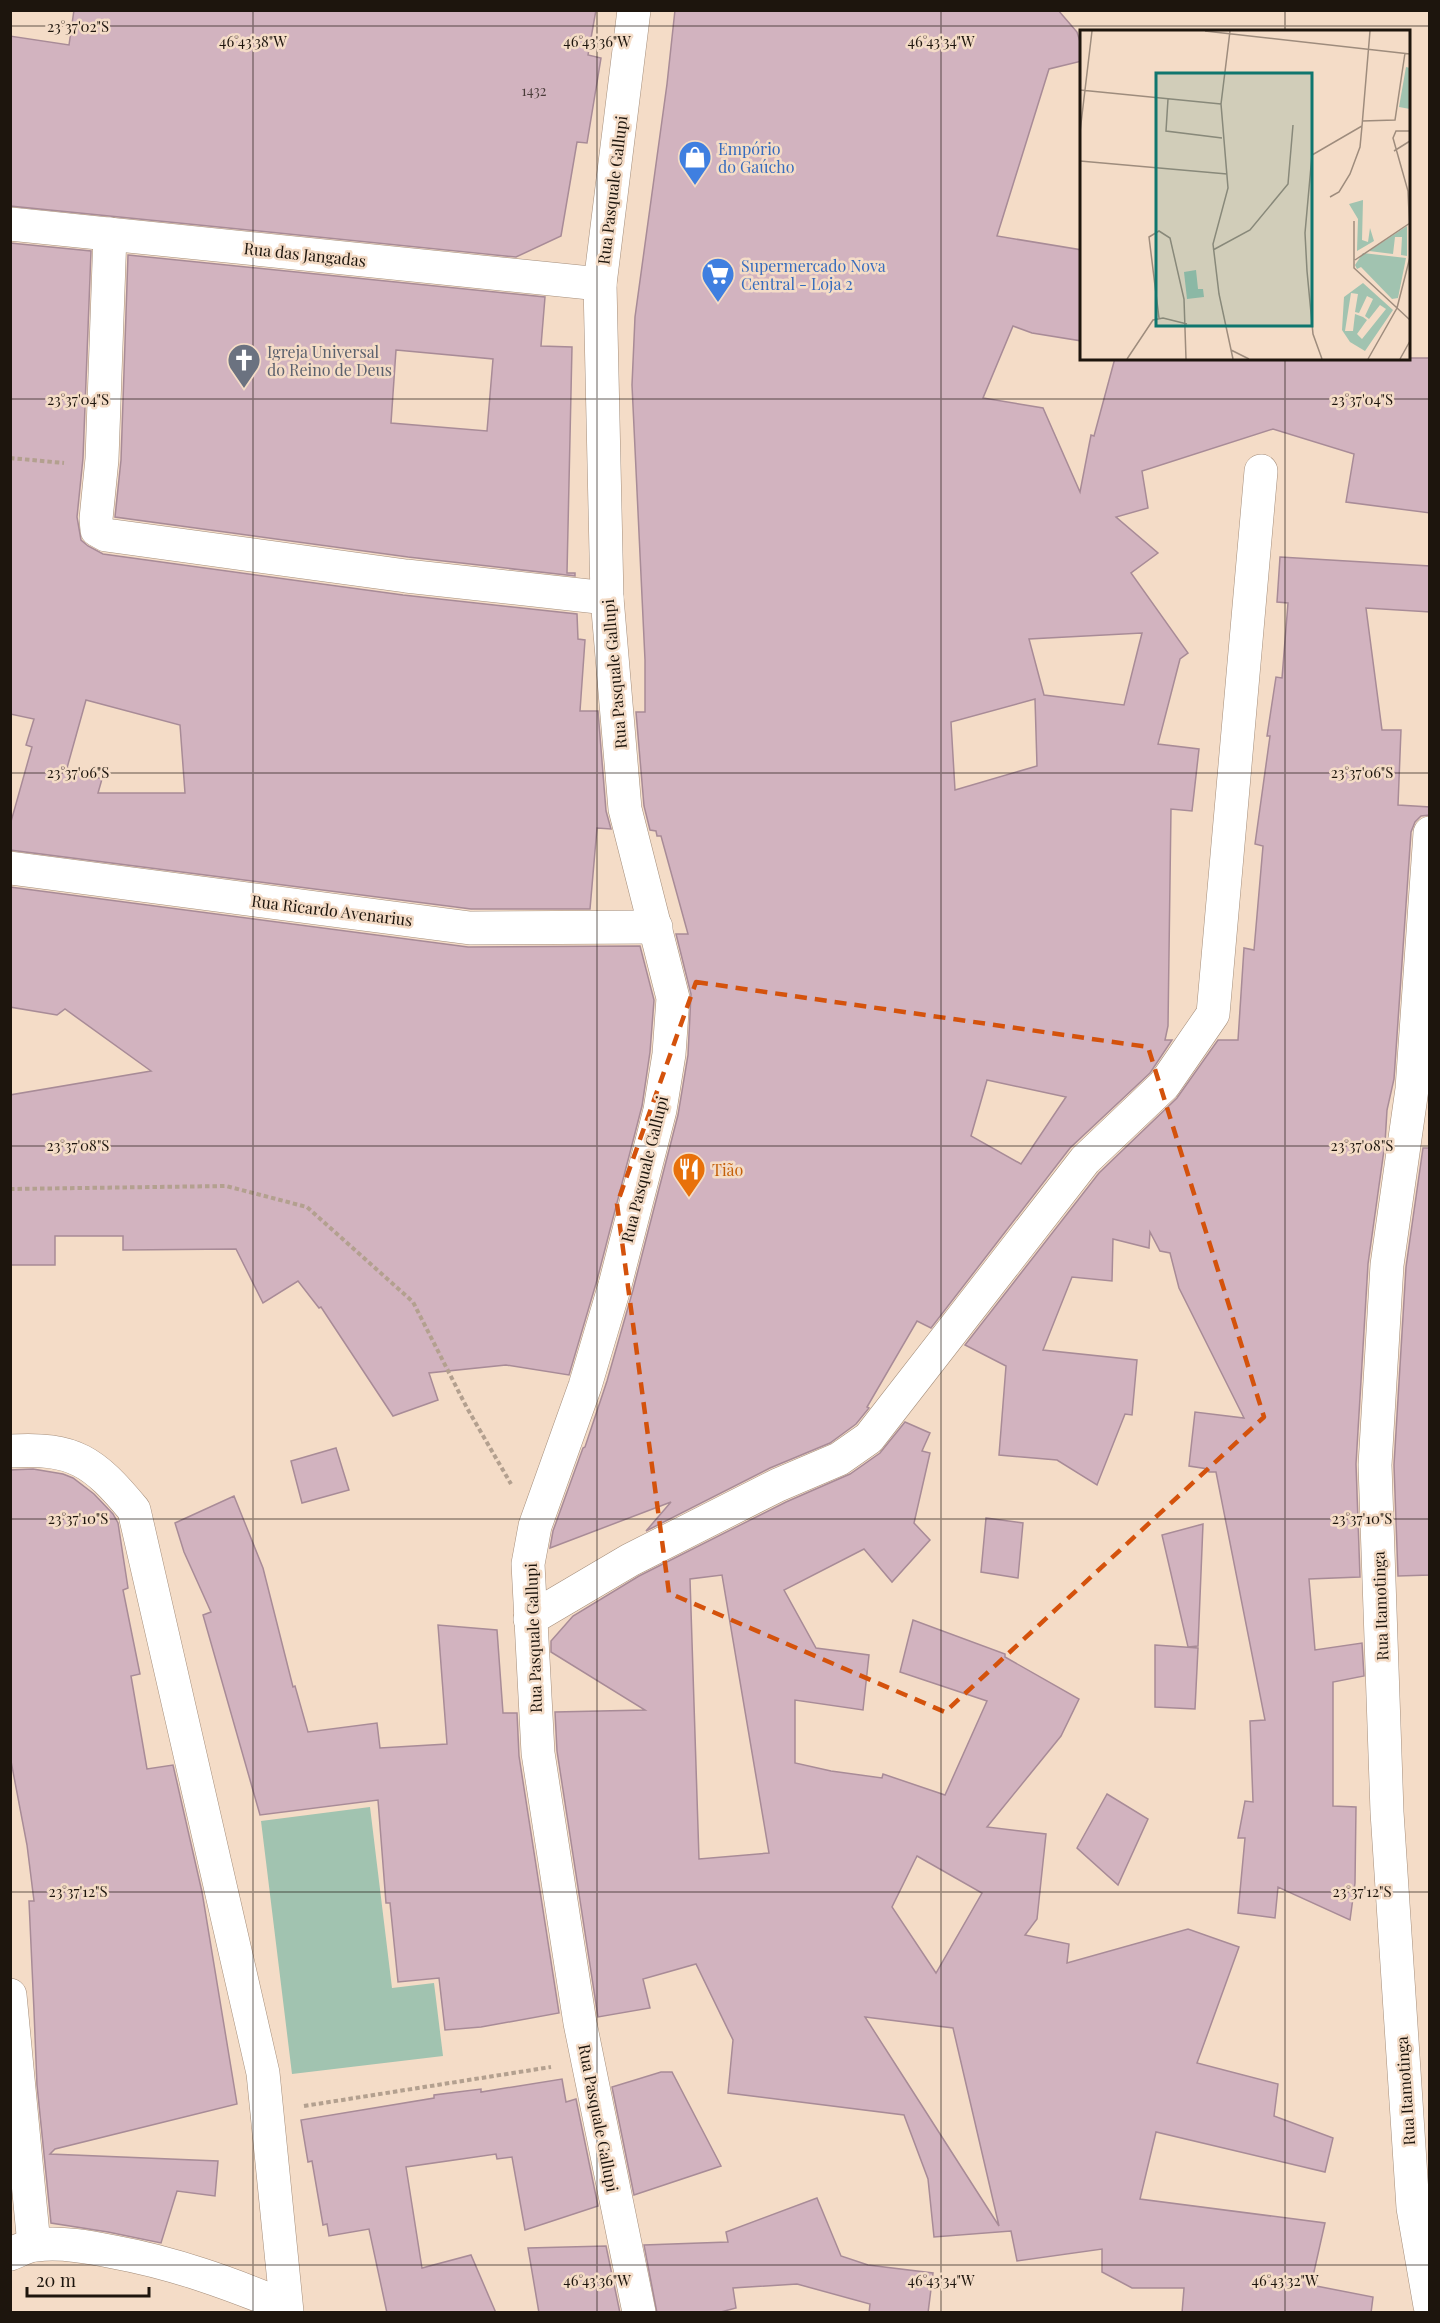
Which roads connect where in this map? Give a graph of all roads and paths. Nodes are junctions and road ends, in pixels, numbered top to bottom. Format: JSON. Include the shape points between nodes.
{"nodes":[{"id":1,"x":634,"y":10,"type":"edge"},
{"id":2,"x":10,"y":224,"type":"edge"},
{"id":3,"x":110,"y":234,"type":"junction"},
{"id":4,"x":600,"y":284,"type":"junction"},
{"id":5,"x":10,"y":458,"type":"edge"},
{"id":6,"x":102,"y":459,"type":"junction"},
{"id":7,"x":1261,"y":471,"type":"dead end"},
{"id":8,"x":607,"y":598,"type":"junction"},
{"id":9,"x":1430,"y":833,"type":"edge"},
{"id":10,"x":10,"y":868,"type":"edge"},
{"id":11,"x":656,"y":927,"type":"junction"},
{"id":12,"x":10,"y":1190,"type":"edge"},
{"id":13,"x":10,"y":1451,"type":"edge"},
{"id":14,"x":535,"y":1526,"type":"junction"},
{"id":15,"x":530,"y":1619,"type":"junction"},
{"id":16,"x":10,"y":1995,"type":"edge"},
{"id":17,"x":588,"y":2061,"type":"junction"},
{"id":18,"x":266,"y":2112,"type":"junction"},
{"id":19,"x":22,"y":2249,"type":"edge"},
{"id":20,"x":1430,"y":2306,"type":"edge"},
{"id":21,"x":286,"y":2309,"type":"edge"},
{"id":22,"x":639,"y":2313,"type":"edge"}],
"edges":[{"from":1,"to":4,"type":"street","name":"Rua Pasquale Gallupi"},
{"from":2,"to":3,"type":"street","name":"Rua das Jangadas"},
{"from":3,"to":4,"type":"street","name":"Rua das Jangadas"},
{"from":3,"to":6,"type":"street"},
{"from":4,"to":8,"type":"street","name":"Rua Pasquale Gallupi"},
{"from":5,"to":6,"type":"path","via":[[94,466]]},
{"from":6,"to":8,"type":"street","via":[[96,525],[106,535],[406,576]]},
{"from":7,"to":15,"type":"street","via":[[1213,1014],[1164,1085],[1085,1160],[869,1438],[839,1459],[778,1485],[630,1560]]},
{"from":8,"to":11,"type":"street","name":"Rua Pasquale Gallupi","via":[[625,809]]},
{"from":9,"to":20,"type":"street","name":"Rua Itamotinga","via":[[1412,1089],[1387,1265],[1375,1466],[1390,1859],[1413,2208]]},
{"from":10,"to":11,"type":"street","name":"Rua Ricardo Avenarius","via":[[470,928]]},
{"from":11,"to":14,"type":"street","name":"Rua Pasquale Gallupi","via":[[673,998],[660,1110],[585,1386]]},
{"from":12,"to":14,"type":"path","via":[[226,1186],[307,1207],[413,1302],[467,1408]]},
{"from":13,"to":18,"type":"street","via":[[35,1449],[74,1456],[111,1482],[134,1510],[263,2073]]},
{"from":14,"to":15,"type":"street","name":"Rua Pasquale Gallupi","via":[[528,1564]]},
{"from":15,"to":17,"type":"street","name":"Rua Pasquale Gallupi","via":[[537,1753]]},
{"from":16,"to":19,"type":"street"},
{"from":17,"to":18,"type":"path"},
{"from":17,"to":22,"type":"street","name":"Rua Pasquale Gallupi"},
{"from":18,"to":21,"type":"street"},
{"from":19,"to":21,"type":"street","via":[[68,2245],[151,2259],[240,2288]]}]}
